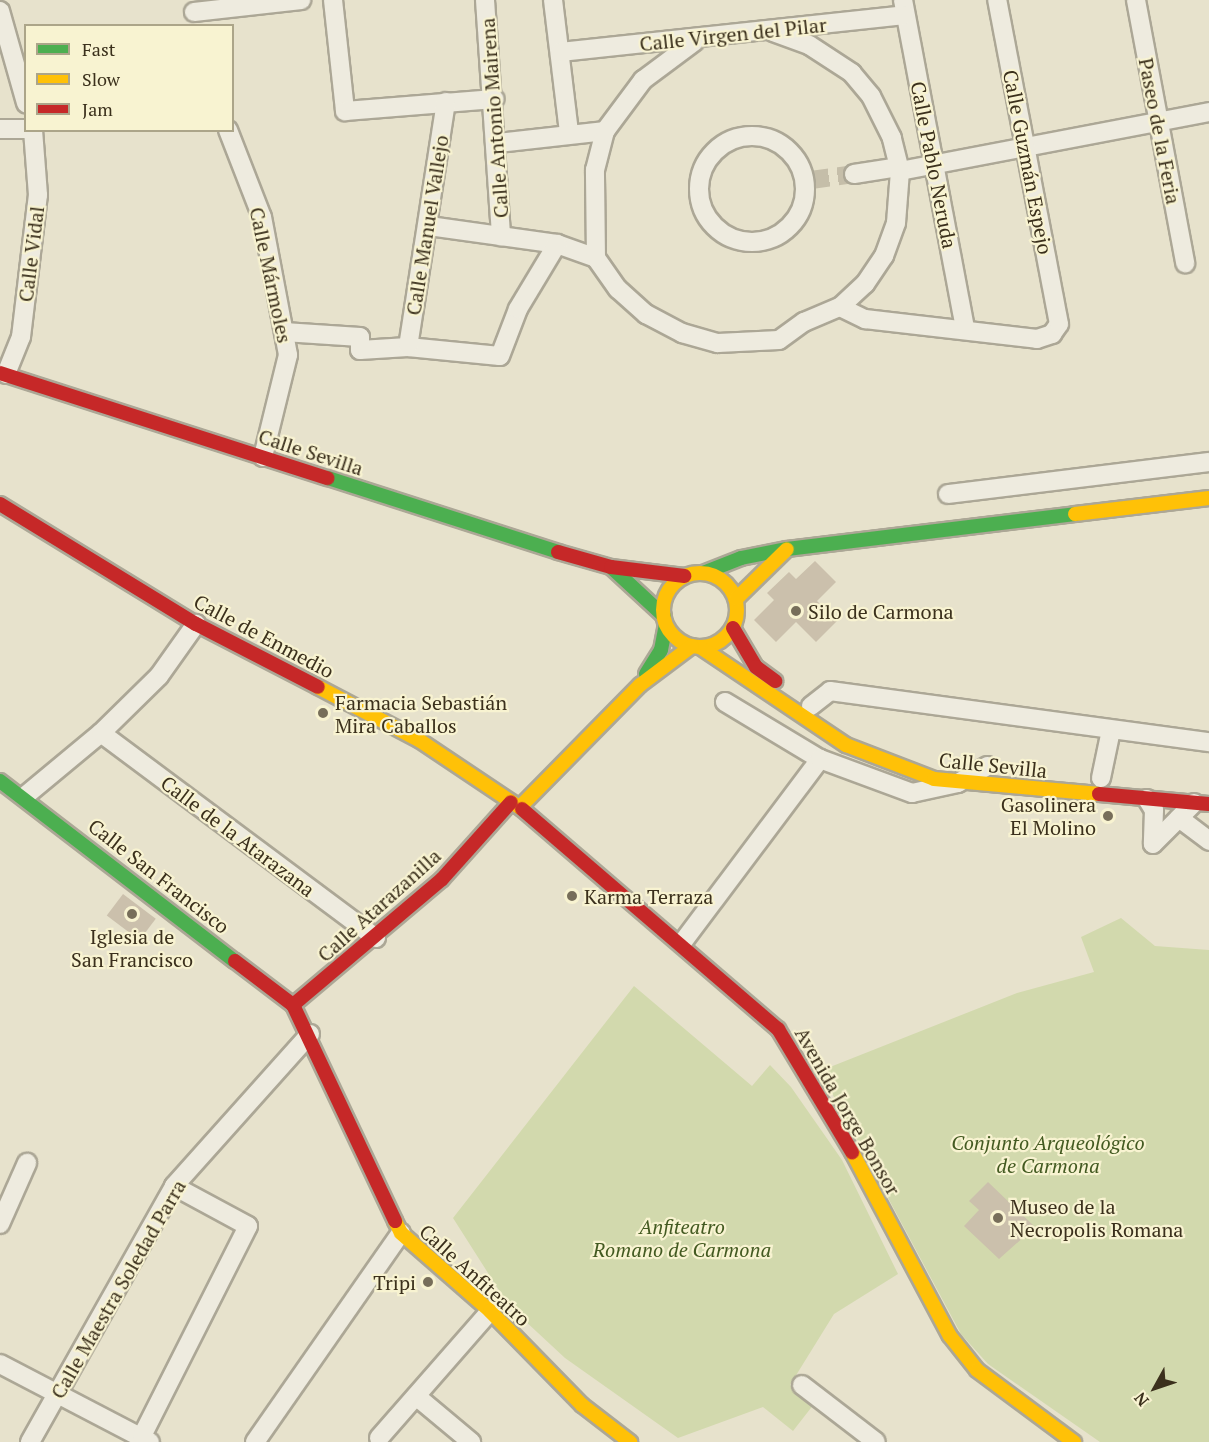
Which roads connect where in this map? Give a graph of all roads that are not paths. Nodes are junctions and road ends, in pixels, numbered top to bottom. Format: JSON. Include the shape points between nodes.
{"nodes":[{"id":1,"x":301,"y":0,"type":"edge"},
{"id":2,"x":333,"y":0,"type":"edge"},
{"id":3,"x":485,"y":0,"type":"edge"},
{"id":4,"x":554,"y":0,"type":"edge"},
{"id":5,"x":998,"y":0,"type":"edge"},
{"id":6,"x":1136,"y":0,"type":"edge"},
{"id":7,"x":904,"y":8,"type":"edge"},
{"id":8,"x":0,"y":11,"type":"edge"},
{"id":9,"x":194,"y":12,"type":"edge"},
{"id":10,"x":772,"y":32,"type":"junction"},
{"id":11,"x":697,"y":40,"type":"junction"},
{"id":12,"x":560,"y":52,"type":"junction"},
{"id":13,"x":24,"y":96,"type":"edge"},
{"id":14,"x":495,"y":99,"type":"junction"},
{"id":15,"x":446,"y":102,"type":"junction"},
{"id":16,"x":1209,"y":112,"type":"edge"},
{"id":17,"x":1158,"y":122,"type":"junction"},
{"id":18,"x":0,"y":129,"type":"edge"},
{"id":19,"x":24,"y":129,"type":"edge"},
{"id":20,"x":605,"y":131,"type":"junction"},
{"id":21,"x":33,"y":132,"type":"edge"},
{"id":22,"x":229,"y":132,"type":"edge"},
{"id":23,"x":569,"y":133,"type":"junction"},
{"id":24,"x":498,"y":143,"type":"junction"},
{"id":25,"x":1025,"y":147,"type":"junction"},
{"id":26,"x":934,"y":165,"type":"junction"},
{"id":27,"x":899,"y":169,"type":"junction"},
{"id":28,"x":854,"y":174,"type":"tunnel mouth"},
{"id":29,"x":808,"y":180,"type":"joint"},
{"id":30,"x":429,"y":226,"type":"junction"},
{"id":31,"x":501,"y":236,"type":"junction"},
{"id":32,"x":557,"y":244,"type":"junction"},
{"id":33,"x":596,"y":258,"type":"junction"},
{"id":34,"x":1185,"y":263,"type":"dead end"},
{"id":35,"x":840,"y":307,"type":"junction"},
{"id":36,"x":965,"y":329,"type":"junction"},
{"id":37,"x":284,"y":332,"type":"junction"},
{"id":38,"x":408,"y":347,"type":"junction"},
{"id":39,"x":3,"y":374,"type":"edge"},
{"id":40,"x":263,"y":457,"type":"junction"},
{"id":41,"x":1209,"y":462,"type":"edge"},
{"id":42,"x":948,"y":494,"type":"dead end"},
{"id":43,"x":1209,"y":498,"type":"edge"},
{"id":44,"x":0,"y":504,"type":"edge"},
{"id":45,"x":786,"y":549,"type":"junction"},
{"id":46,"x":611,"y":567,"type":"junction"},
{"id":47,"x":703,"y":573,"type":"junction"},
{"id":48,"x":684,"y":576,"type":"junction"},
{"id":49,"x":736,"y":599,"type":"junction"},
{"id":50,"x":665,"y":621,"type":"junction"},
{"id":51,"x":196,"y":624,"type":"junction"},
{"id":52,"x":733,"y":628,"type":"junction"},
{"id":53,"x":696,"y":646,"type":"junction"},
{"id":54,"x":640,"y":685,"type":"junction"},
{"id":55,"x":725,"y":702,"type":"dead end"},
{"id":56,"x":811,"y":706,"type":"junction"},
{"id":57,"x":1111,"y":730,"type":"junction"},
{"id":58,"x":101,"y":733,"type":"junction"},
{"id":59,"x":1209,"y":742,"type":"edge"},
{"id":60,"x":897,"y":748,"type":"dead end"},
{"id":61,"x":820,"y":759,"type":"junction"},
{"id":62,"x":957,"y":762,"type":"dead end"},
{"id":63,"x":993,"y":767,"type":"joint"},
{"id":64,"x":1095,"y":777,"type":"joint"},
{"id":65,"x":1122,"y":779,"type":"dead end"},
{"id":66,"x":0,"y":781,"type":"edge"},
{"id":67,"x":958,"y":783,"type":"junction"},
{"id":68,"x":25,"y":796,"type":"junction"},
{"id":69,"x":1147,"y":799,"type":"junction"},
{"id":70,"x":1202,"y":803,"type":"edge"},
{"id":71,"x":515,"y":805,"type":"junction"},
{"id":72,"x":1179,"y":818,"type":"junction"},
{"id":73,"x":1209,"y":841,"type":"edge"},
{"id":74,"x":376,"y":938,"type":"junction"},
{"id":75,"x":682,"y":943,"type":"junction"},
{"id":76,"x":293,"y":1005,"type":"junction"},
{"id":77,"x":310,"y":1034,"type":"junction"},
{"id":78,"x":27,"y":1164,"type":"dead end"},
{"id":79,"x":174,"y":1186,"type":"junction"},
{"id":80,"x":0,"y":1224,"type":"edge"},
{"id":81,"x":401,"y":1233,"type":"junction"},
{"id":82,"x":490,"y":1311,"type":"junction"},
{"id":83,"x":0,"y":1364,"type":"edge"},
{"id":84,"x":802,"y":1385,"type":"dead end"},
{"id":85,"x":58,"y":1391,"type":"junction"},
{"id":86,"x":416,"y":1396,"type":"junction"},
{"id":87,"x":379,"y":1438,"type":"dead end"},
{"id":88,"x":146,"y":1439,"type":"edge"},
{"id":89,"x":30,"y":1442,"type":"edge"},
{"id":90,"x":255,"y":1442,"type":"edge"},
{"id":91,"x":471,"y":1442,"type":"edge"},
{"id":92,"x":630,"y":1442,"type":"edge"},
{"id":93,"x":876,"y":1442,"type":"edge"},
{"id":94,"x":1074,"y":1442,"type":"edge"}],
"edges":[{"from":1,"to":9,"type":"street"},
{"from":2,"to":15,"type":"street","via":[[345,111]]},
{"from":3,"to":14,"type":"street","name":"Calle Antonio Mairena"},
{"from":4,"to":12,"type":"street"},
{"from":5,"to":25,"type":"street","name":"Calle Guzmán Espejo"},
{"from":6,"to":17,"type":"street","name":"Paseo de la Feria"},
{"from":7,"to":10,"type":"street","name":"Calle Virgen del Pilar"},
{"from":7,"to":26,"type":"street","name":"Calle Pablo Neruda"},
{"from":8,"to":13,"type":"street"},
{"from":10,"to":11,"type":"street","name":"Calle Virgen del Pilar"},
{"from":10,"to":27,"type":"street","via":[[820,51],[861,82],[886,124]]},
{"from":11,"to":12,"type":"street","name":"Calle Virgen del Pilar"},
{"from":11,"to":20,"type":"street","via":[[643,80]]},
{"from":12,"to":23,"type":"street"},
{"from":14,"to":15,"type":"street"},
{"from":14,"to":24,"type":"street","name":"Calle Antonio Mairena"},
{"from":15,"to":30,"type":"street","name":"Calle Manuel Vallejo"},
{"from":16,"to":17,"type":"street"},
{"from":17,"to":25,"type":"street"},
{"from":17,"to":34,"type":"street","name":"Paseo de la Feria"},
{"from":18,"to":19,"type":"street"},
{"from":20,"to":23,"type":"street"},
{"from":20,"to":33,"type":"street","via":[[595,170]]},
{"from":21,"to":39,"type":"street","name":"Calle Vidal","via":[[38,195],[21,337]]},
{"from":22,"to":37,"type":"street","name":"Calle Mármoles","via":[[262,217]]},
{"from":23,"to":24,"type":"street"},
{"from":24,"to":31,"type":"street","name":"Calle Antonio Mairena"},
{"from":25,"to":26,"type":"street"},
{"from":25,"to":36,"type":"street","name":"Calle Guzmán Espejo","via":[[1059,324],[1052,334],[1037,339]]},
{"from":26,"to":27,"type":"street"},
{"from":26,"to":36,"type":"street","name":"Calle Pablo Neruda"},
{"from":27,"to":28,"type":"street"},
{"from":27,"to":35,"type":"street","via":[[896,223],[885,256],[865,284]]},
{"from":29,"to":29,"type":"street","via":[[784,147],[747,136],[713,154],[702,173],[700,196],[717,229],[740,240],[759,242],[778,236],[795,220]]},
{"from":30,"to":31,"type":"street"},
{"from":30,"to":38,"type":"street","name":"Calle Manuel Vallejo"},
{"from":31,"to":32,"type":"street"},
{"from":32,"to":33,"type":"street"},
{"from":32,"to":38,"type":"street","via":[[518,309],[500,356]]},
{"from":33,"to":35,"type":"street","via":[[618,288],[646,314],[702,339],[773,342]]},
{"from":35,"to":36,"type":"street","via":[[865,319]]},
{"from":37,"to":38,"type":"street","via":[[360,337],[360,350]]},
{"from":37,"to":40,"type":"street","name":"Calle Mármoles","via":[[288,355]]},
{"from":39,"to":40,"type":"main road","name":"Calle Sevilla"},
{"from":40,"to":46,"type":"main road","name":"Calle Sevilla"},
{"from":41,"to":42,"type":"street"},
{"from":43,"to":45,"type":"main road"},
{"from":44,"to":51,"type":"main road","name":"Calle de Enmedio"},
{"from":45,"to":47,"type":"main road","via":[[741,558]]},
{"from":45,"to":49,"type":"main road"},
{"from":46,"to":48,"type":"main road"},
{"from":46,"to":50,"type":"main road"},
{"from":47,"to":48,"type":"main road"},
{"from":47,"to":49,"type":"main road","via":[[723,580]]},
{"from":48,"to":50,"type":"main road","via":[[667,592]]},
{"from":49,"to":52,"type":"main road"},
{"from":50,"to":53,"type":"main road"},
{"from":50,"to":54,"type":"main road","via":[[661,650]]},
{"from":51,"to":58,"type":"street","via":[[159,676]]},
{"from":51,"to":71,"type":"main road","name":"Calle de Enmedio","via":[[419,740]]},
{"from":52,"to":53,"type":"main road","via":[[719,642]]},
{"from":52,"to":56,"type":"main road","via":[[756,667]]},
{"from":53,"to":54,"type":"main road"},
{"from":53,"to":67,"type":"main road","name":"Calle Sevilla","via":[[846,745],[889,765]]},
{"from":54,"to":71,"type":"main road"},
{"from":55,"to":61,"type":"street"},
{"from":56,"to":57,"type":"street","via":[[830,691]]},
{"from":56,"to":60,"type":"main road","via":[[852,731]]},
{"from":57,"to":59,"type":"street"},
{"from":57,"to":64,"type":"street"},
{"from":58,"to":68,"type":"street"},
{"from":58,"to":74,"type":"street","name":"Calle de la Atarazana"},
{"from":61,"to":67,"type":"street","via":[[912,793]]},
{"from":61,"to":75,"type":"street"},
{"from":62,"to":63,"type":"main road","name":"Calle Sevilla"},
{"from":63,"to":67,"type":"street"},
{"from":64,"to":65,"type":"main road"},
{"from":66,"to":68,"type":"main road","name":"Calle San Francisco"},
{"from":67,"to":69,"type":"main road","name":"Calle Sevilla"},
{"from":68,"to":76,"type":"main road","name":"Calle San Francisco"},
{"from":69,"to":70,"type":"main road","name":"Calle Sevilla"},
{"from":69,"to":72,"type":"street","via":[[1154,810],[1153,844]]},
{"from":70,"to":72,"type":"street"},
{"from":71,"to":74,"type":"main road","name":"Calle Atarazanilla"},
{"from":71,"to":75,"type":"main road","name":"Avenida Jorge Bonsor"},
{"from":72,"to":73,"type":"street"},
{"from":74,"to":76,"type":"main road","name":"Calle Atarazanilla"},
{"from":75,"to":94,"type":"main road","name":"Avenida Jorge Bonsor","via":[[778,1029],[833,1116],[950,1336],[977,1370]]},
{"from":76,"to":77,"type":"main road","name":"Calle Anfiteatro"},
{"from":77,"to":79,"type":"street","name":"Calle Maestra Soledad Parra"},
{"from":77,"to":81,"type":"main road","name":"Calle Anfiteatro"},
{"from":78,"to":80,"type":"street"},
{"from":79,"to":85,"type":"street","name":"Calle Maestra Soledad Parra"},
{"from":79,"to":88,"type":"street","via":[[248,1226]]},
{"from":81,"to":82,"type":"main road","name":"Calle Anfiteatro"},
{"from":81,"to":90,"type":"street"},
{"from":82,"to":86,"type":"street"},
{"from":82,"to":92,"type":"main road","name":"Calle Anfiteatro","via":[[582,1405]]},
{"from":83,"to":85,"type":"street"},
{"from":84,"to":93,"type":"street"},
{"from":85,"to":88,"type":"street"},
{"from":85,"to":89,"type":"street","name":"Calle Maestra Soledad Parra"},
{"from":86,"to":87,"type":"street"},
{"from":86,"to":91,"type":"street"}]}
